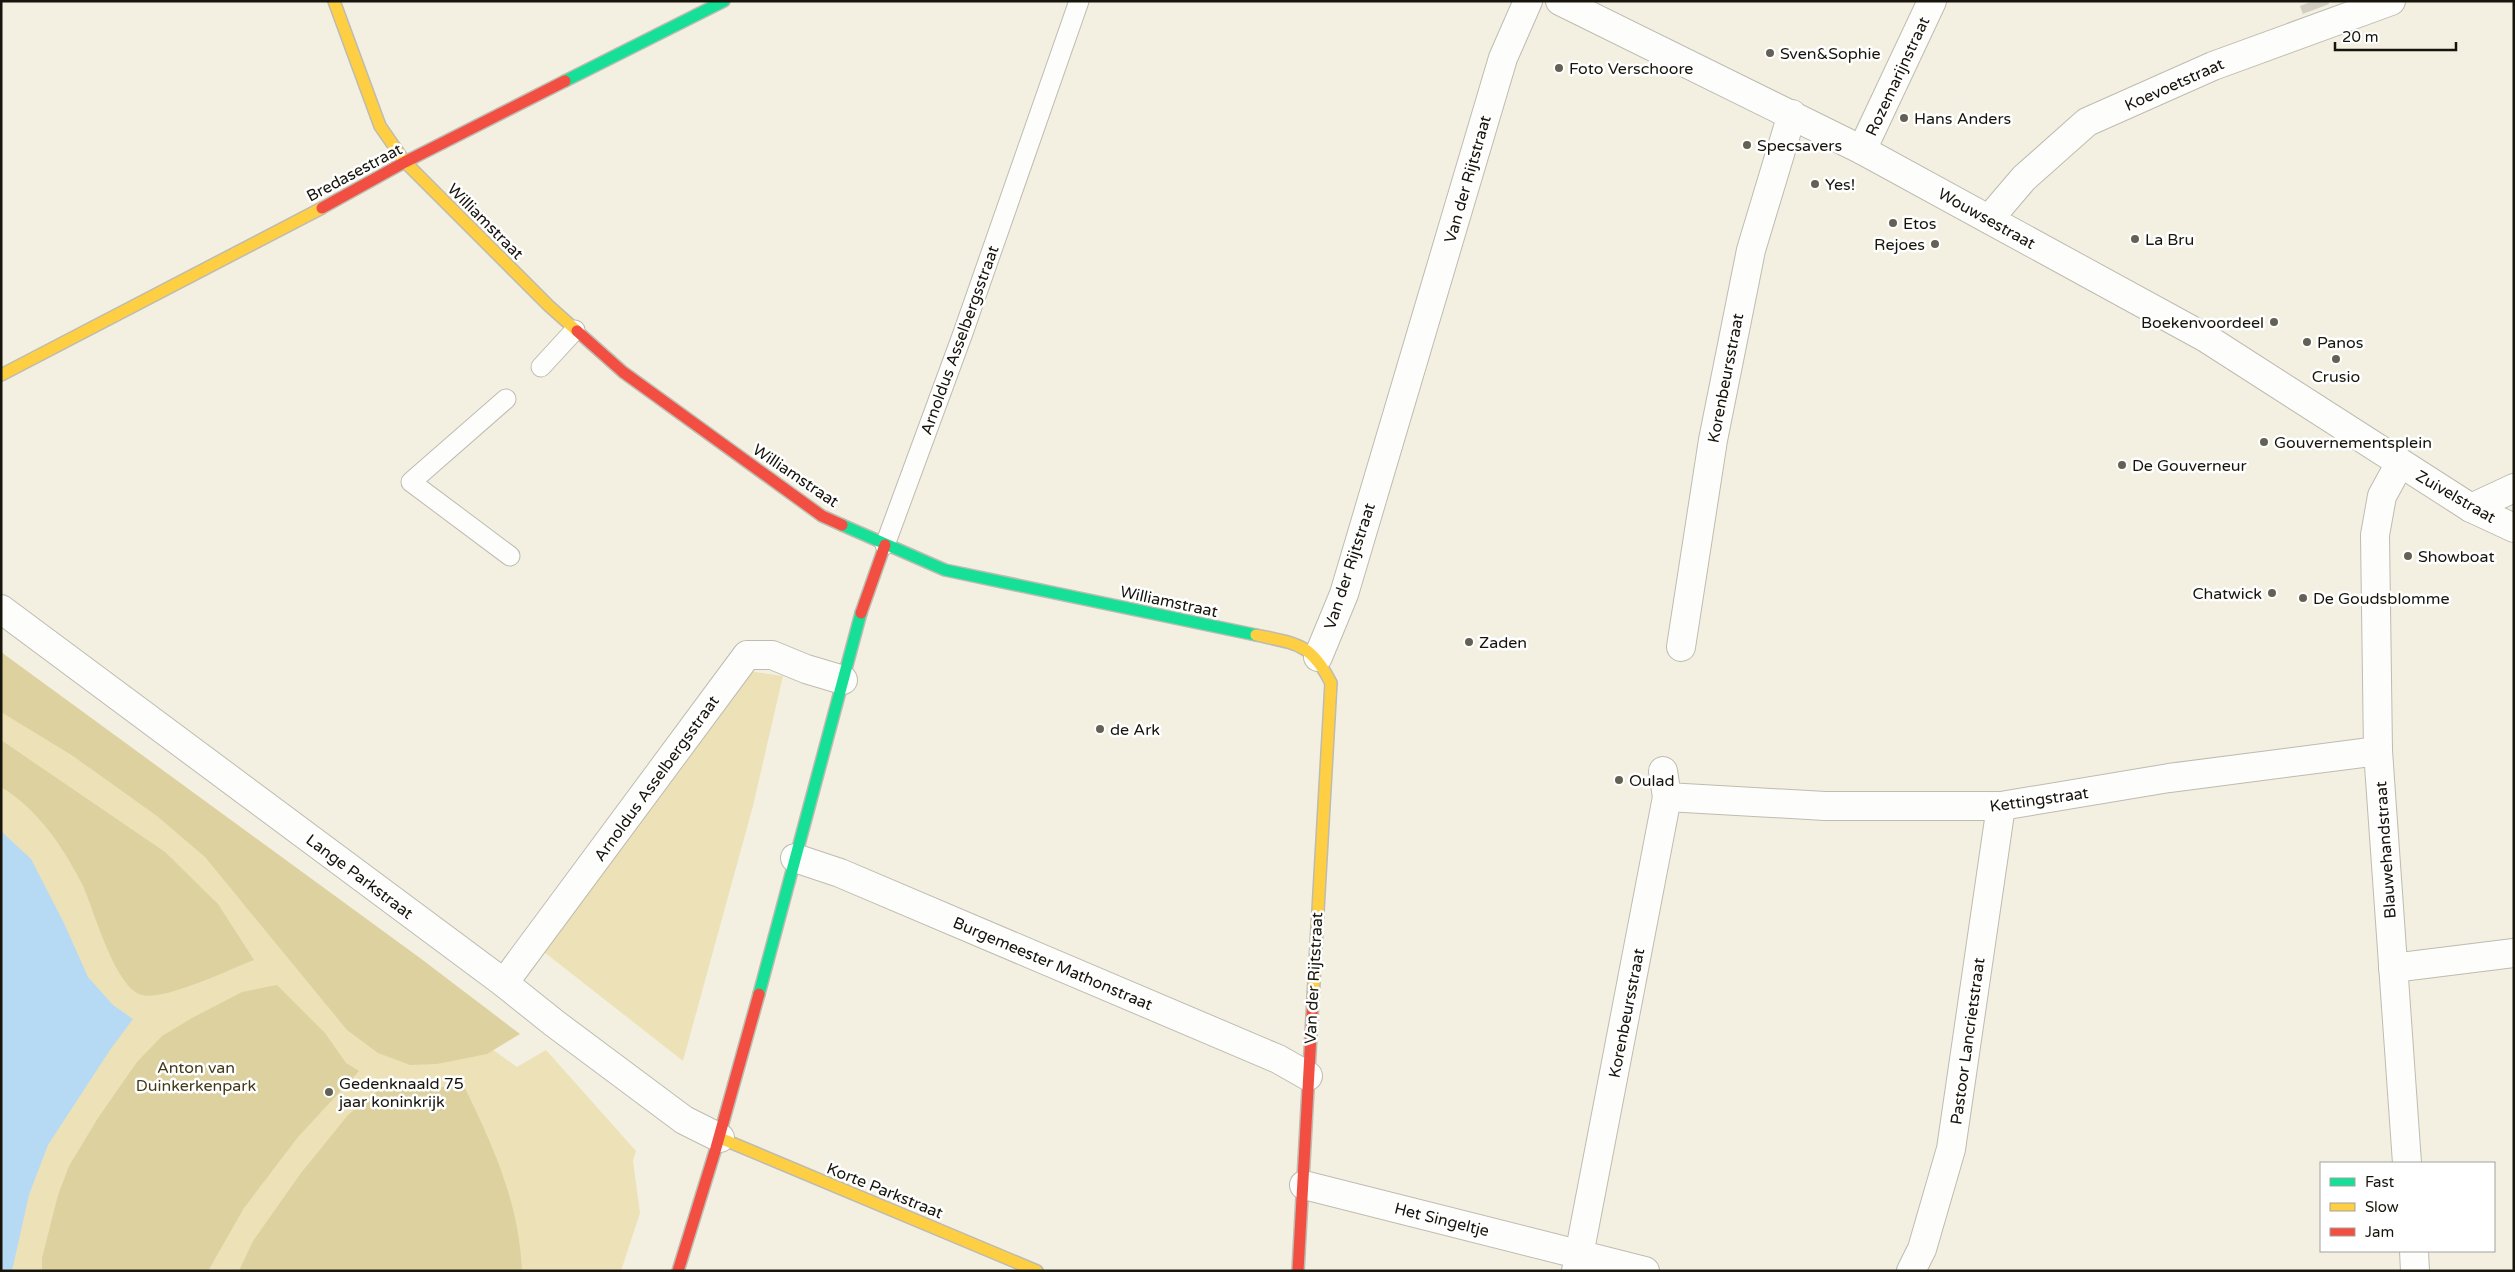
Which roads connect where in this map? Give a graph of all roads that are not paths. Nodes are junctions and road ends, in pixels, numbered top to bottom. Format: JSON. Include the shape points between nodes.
{"nodes":[{"id":1,"x":334,"y":1,"type":"edge"},
{"id":2,"x":724,"y":1,"type":"edge"},
{"id":3,"x":1079,"y":1,"type":"edge"},
{"id":4,"x":1528,"y":1,"type":"edge"},
{"id":5,"x":1560,"y":1,"type":"edge"},
{"id":6,"x":1932,"y":1,"type":"edge"},
{"id":7,"x":2391,"y":1,"type":"edge"},
{"id":8,"x":1792,"y":114,"type":"junction"},
{"id":9,"x":1862,"y":150,"type":"junction"},
{"id":10,"x":406,"y":162,"type":"junction"},
{"id":11,"x":1989,"y":219,"type":"junction"},
{"id":12,"x":575,"y":330,"type":"junction"},
{"id":13,"x":542,"y":366,"type":"dead end"},
{"id":14,"x":1,"y":375,"type":"edge"},
{"id":15,"x":506,"y":399,"type":"dead end"},
{"id":16,"x":2400,"y":463,"type":"junction"},
{"id":17,"x":2514,"y":488,"type":"edge"},
{"id":18,"x":2471,"y":508,"type":"junction"},
{"id":19,"x":2514,"y":528,"type":"edge"},
{"id":20,"x":885,"y":545,"type":"junction"},
{"id":21,"x":510,"y":556,"type":"dead end"},
{"id":22,"x":1,"y":609,"type":"edge"},
{"id":23,"x":1681,"y":647,"type":"dead end"},
{"id":24,"x":1318,"y":657,"type":"junction"},
{"id":25,"x":844,"y":680,"type":"junction"},
{"id":26,"x":2378,"y":751,"type":"junction"},
{"id":27,"x":1665,"y":784,"type":"joint"},
{"id":28,"x":2001,"y":806,"type":"junction"},
{"id":29,"x":795,"y":858,"type":"junction"},
{"id":30,"x":2514,"y":953,"type":"edge"},
{"id":31,"x":2393,"y":968,"type":"junction"},
{"id":32,"x":504,"y":983,"type":"junction"},
{"id":33,"x":1308,"y":1076,"type":"junction"},
{"id":34,"x":720,"y":1138,"type":"junction"},
{"id":35,"x":2407,"y":1162,"type":"edge"},
{"id":36,"x":1304,"y":1185,"type":"junction"},
{"id":37,"x":2414,"y":1252,"type":"edge"},
{"id":38,"x":1578,"y":1263,"type":"edge"},
{"id":39,"x":678,"y":1271,"type":"edge"},
{"id":40,"x":1037,"y":1271,"type":"edge"},
{"id":41,"x":1298,"y":1271,"type":"edge"},
{"id":42,"x":1645,"y":1271,"type":"edge"},
{"id":43,"x":1911,"y":1271,"type":"edge"},
{"id":44,"x":2415,"y":1271,"type":"edge"}],
"edges":[{"from":1,"to":10,"type":"street","name":"Williamstraat","via":[[380,126]]},
{"from":2,"to":10,"type":"street","name":"Bredasestraat"},
{"from":3,"to":20,"type":"lane","name":"Arnoldus Asselbergsstraat"},
{"from":4,"to":24,"type":"street","name":"Van der Rijtstraat","via":[[1503,58],[1344,594]]},
{"from":5,"to":8,"type":"street","name":"Wouwsestraat"},
{"from":6,"to":9,"type":"street","name":"Rozemarijnstraat"},
{"from":7,"to":11,"type":"street","name":"Koevoetstraat","via":[[2320,18],[2087,122],[2024,178]]},
{"from":8,"to":9,"type":"street","name":"Wouwsestraat"},
{"from":8,"to":23,"type":"street","name":"Korenbeursstraat","via":[[1751,250],[1713,440]]},
{"from":9,"to":11,"type":"street","name":"Wouwsestraat"},
{"from":10,"to":12,"type":"street","name":"Williamstraat"},
{"from":10,"to":14,"type":"street","name":"Bredasestraat"},
{"from":11,"to":16,"type":"street","name":"Wouwsestraat","via":[[2206,338]]},
{"from":12,"to":13,"type":"lane"},
{"from":12,"to":20,"type":"street","name":"Williamstraat","via":[[623,372],[822,516]]},
{"from":15,"to":21,"type":"lane","via":[[411,482]]},
{"from":16,"to":18,"type":"street","name":"Zuivelstraat"},
{"from":16,"to":26,"type":"street","name":"Blauwehandstraat","via":[[2382,496],[2375,536]]},
{"from":17,"to":18,"type":"street"},
{"from":18,"to":19,"type":"street","name":"Zuivelstraat"},
{"from":20,"to":24,"type":"street","name":"Williamstraat","via":[[945,570],[1293,643]]},
{"from":20,"to":25,"type":"street","name":"Arnoldus Asselbergsstraat","via":[[859,619]]},
{"from":22,"to":32,"type":"street","name":"Lange Parkstraat"},
{"from":24,"to":33,"type":"street","name":"Van der Rijtstraat","via":[[1331,684]]},
{"from":25,"to":29,"type":"street","name":"Arnoldus Asselbergsstraat"},
{"from":25,"to":32,"type":"street","name":"Arnoldus Asselbergsstraat","via":[[772,655],[747,655]]},
{"from":26,"to":28,"type":"street","name":"Kettingstraat","via":[[2169,778]]},
{"from":26,"to":31,"type":"street","name":"Blauwehandstraat"},
{"from":27,"to":28,"type":"street","name":"Kettingstraat","via":[[1825,806]]},
{"from":27,"to":38,"type":"street","name":"Korenbeursstraat"},
{"from":28,"to":43,"type":"street","name":"Pastoor Lancrietstraat","via":[[1951,1149],[1922,1249]]},
{"from":29,"to":33,"type":"street","name":"Burgemeester Mathonstraat","via":[[840,873],[1278,1059]]},
{"from":29,"to":34,"type":"street","name":"Arnoldus Asselbergsstraat"},
{"from":30,"to":31,"type":"street"},
{"from":31,"to":35,"type":"street","name":"Blauwehandstraat"},
{"from":32,"to":34,"type":"street","name":"Lange Parkstraat","via":[[684,1120]]},
{"from":33,"to":36,"type":"street","name":"Van der Rijtstraat"},
{"from":34,"to":39,"type":"street","name":"Arnoldus Asselbergsstraat"},
{"from":34,"to":40,"type":"street","name":"Korte Parkstraat"},
{"from":36,"to":38,"type":"street","name":"Het Singeltje"},
{"from":36,"to":41,"type":"street","name":"Van der Rijtstraat"},
{"from":37,"to":44,"type":"street"},
{"from":38,"to":42,"type":"street","name":"Het Singeltje"}]}
